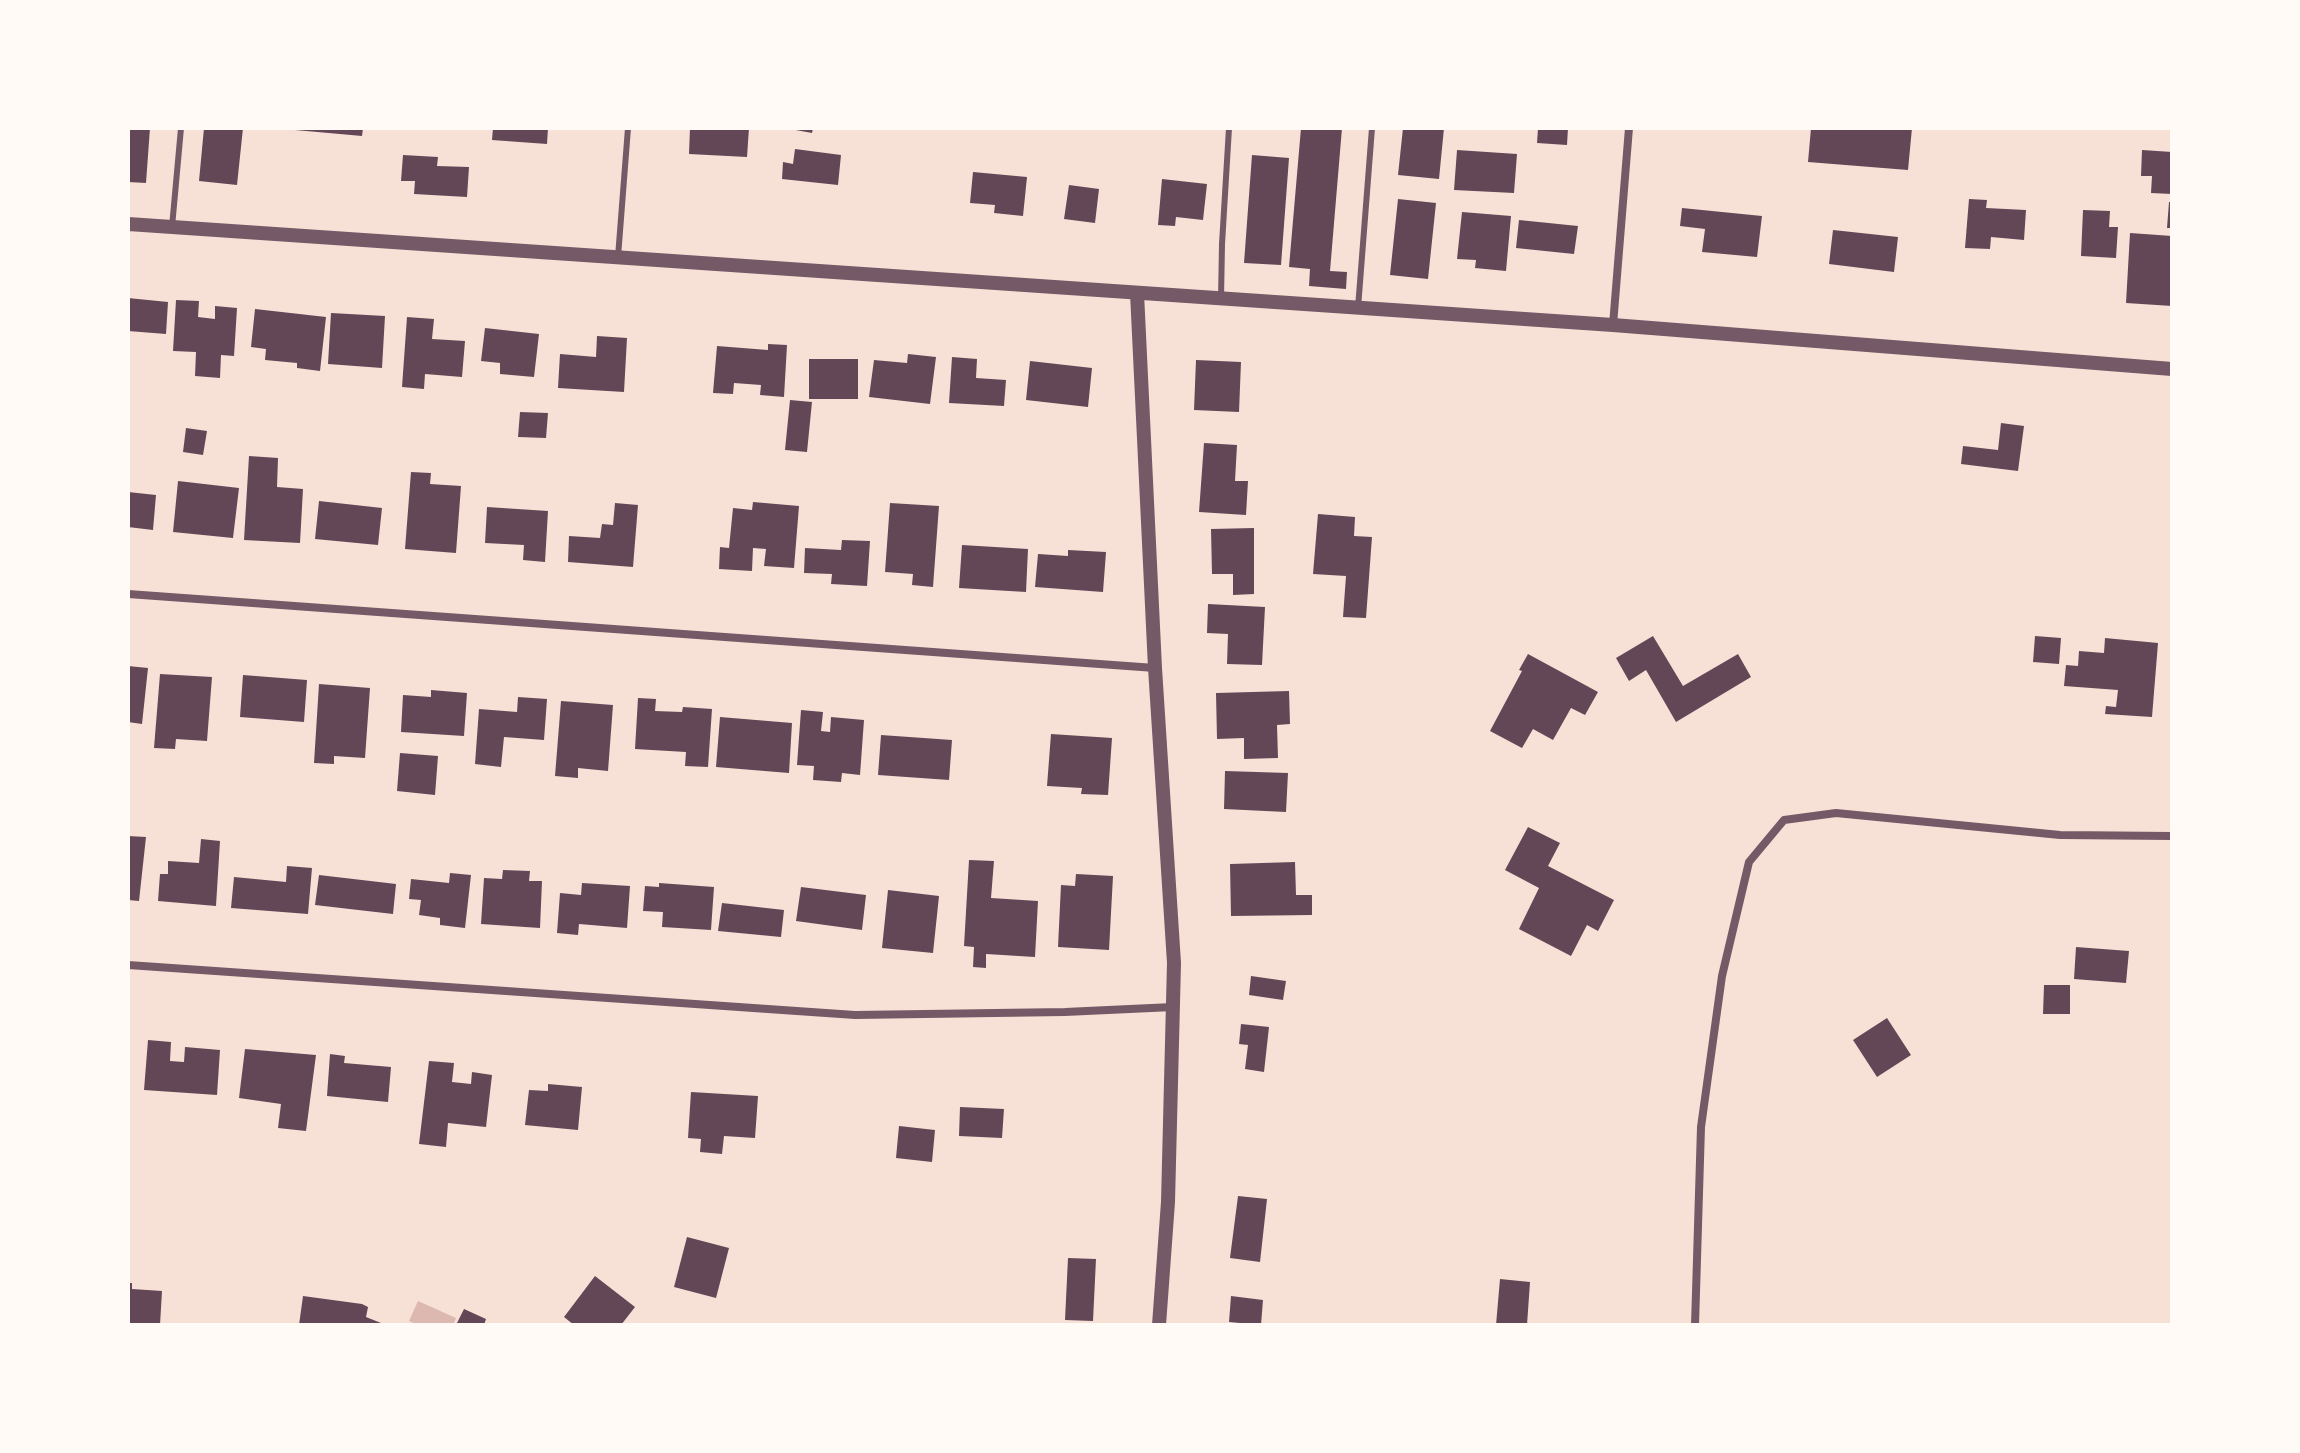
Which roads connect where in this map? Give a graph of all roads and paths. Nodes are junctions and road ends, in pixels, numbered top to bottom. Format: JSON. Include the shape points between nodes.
{"nodes":[{"id":1,"x":181,"y":128,"type":"edge"},
{"id":2,"x":628,"y":128,"type":"edge"},
{"id":3,"x":1229,"y":128,"type":"edge"},
{"id":4,"x":1372,"y":128,"type":"edge"},
{"id":5,"x":1629,"y":128,"type":"edge"},
{"id":6,"x":128,"y":224,"type":"edge"},
{"id":7,"x":172,"y":227,"type":"junction"},
{"id":8,"x":618,"y":257,"type":"junction"},
{"id":9,"x":1137,"y":293,"type":"junction"},
{"id":10,"x":1221,"y":299,"type":"junction"},
{"id":11,"x":1358,"y":308,"type":"junction"},
{"id":12,"x":1613,"y":325,"type":"junction"},
{"id":13,"x":2172,"y":369,"type":"edge"},
{"id":14,"x":128,"y":594,"type":"edge"},
{"id":15,"x":1155,"y":668,"type":"junction"},
{"id":16,"x":2172,"y":836,"type":"edge"},
{"id":17,"x":128,"y":965,"type":"edge"},
{"id":18,"x":1173,"y":1007,"type":"junction"},
{"id":19,"x":1159,"y":1325,"type":"edge"},
{"id":20,"x":1695,"y":1325,"type":"edge"}],
"edges":[{"from":1,"to":7,"type":"lane"},
{"from":2,"to":8,"type":"lane"},
{"from":3,"to":10,"type":"lane"},
{"from":4,"to":11,"type":"lane"},
{"from":5,"to":12,"type":"street"},
{"from":6,"to":7,"type":"street"},
{"from":7,"to":8,"type":"street"},
{"from":8,"to":9,"type":"street"},
{"from":9,"to":10,"type":"street"},
{"from":9,"to":15,"type":"street"},
{"from":10,"to":11,"type":"street"},
{"from":11,"to":12,"type":"street"},
{"from":12,"to":13,"type":"street"},
{"from":14,"to":15,"type":"street"},
{"from":15,"to":18,"type":"street"},
{"from":16,"to":20,"type":"street","via":[[2060,835],[1836,813],[1784,820],[1749,862],[1722,976],[1701,1127]]},
{"from":17,"to":18,"type":"street","via":[[855,1015]]},
{"from":18,"to":19,"type":"street"}]}
